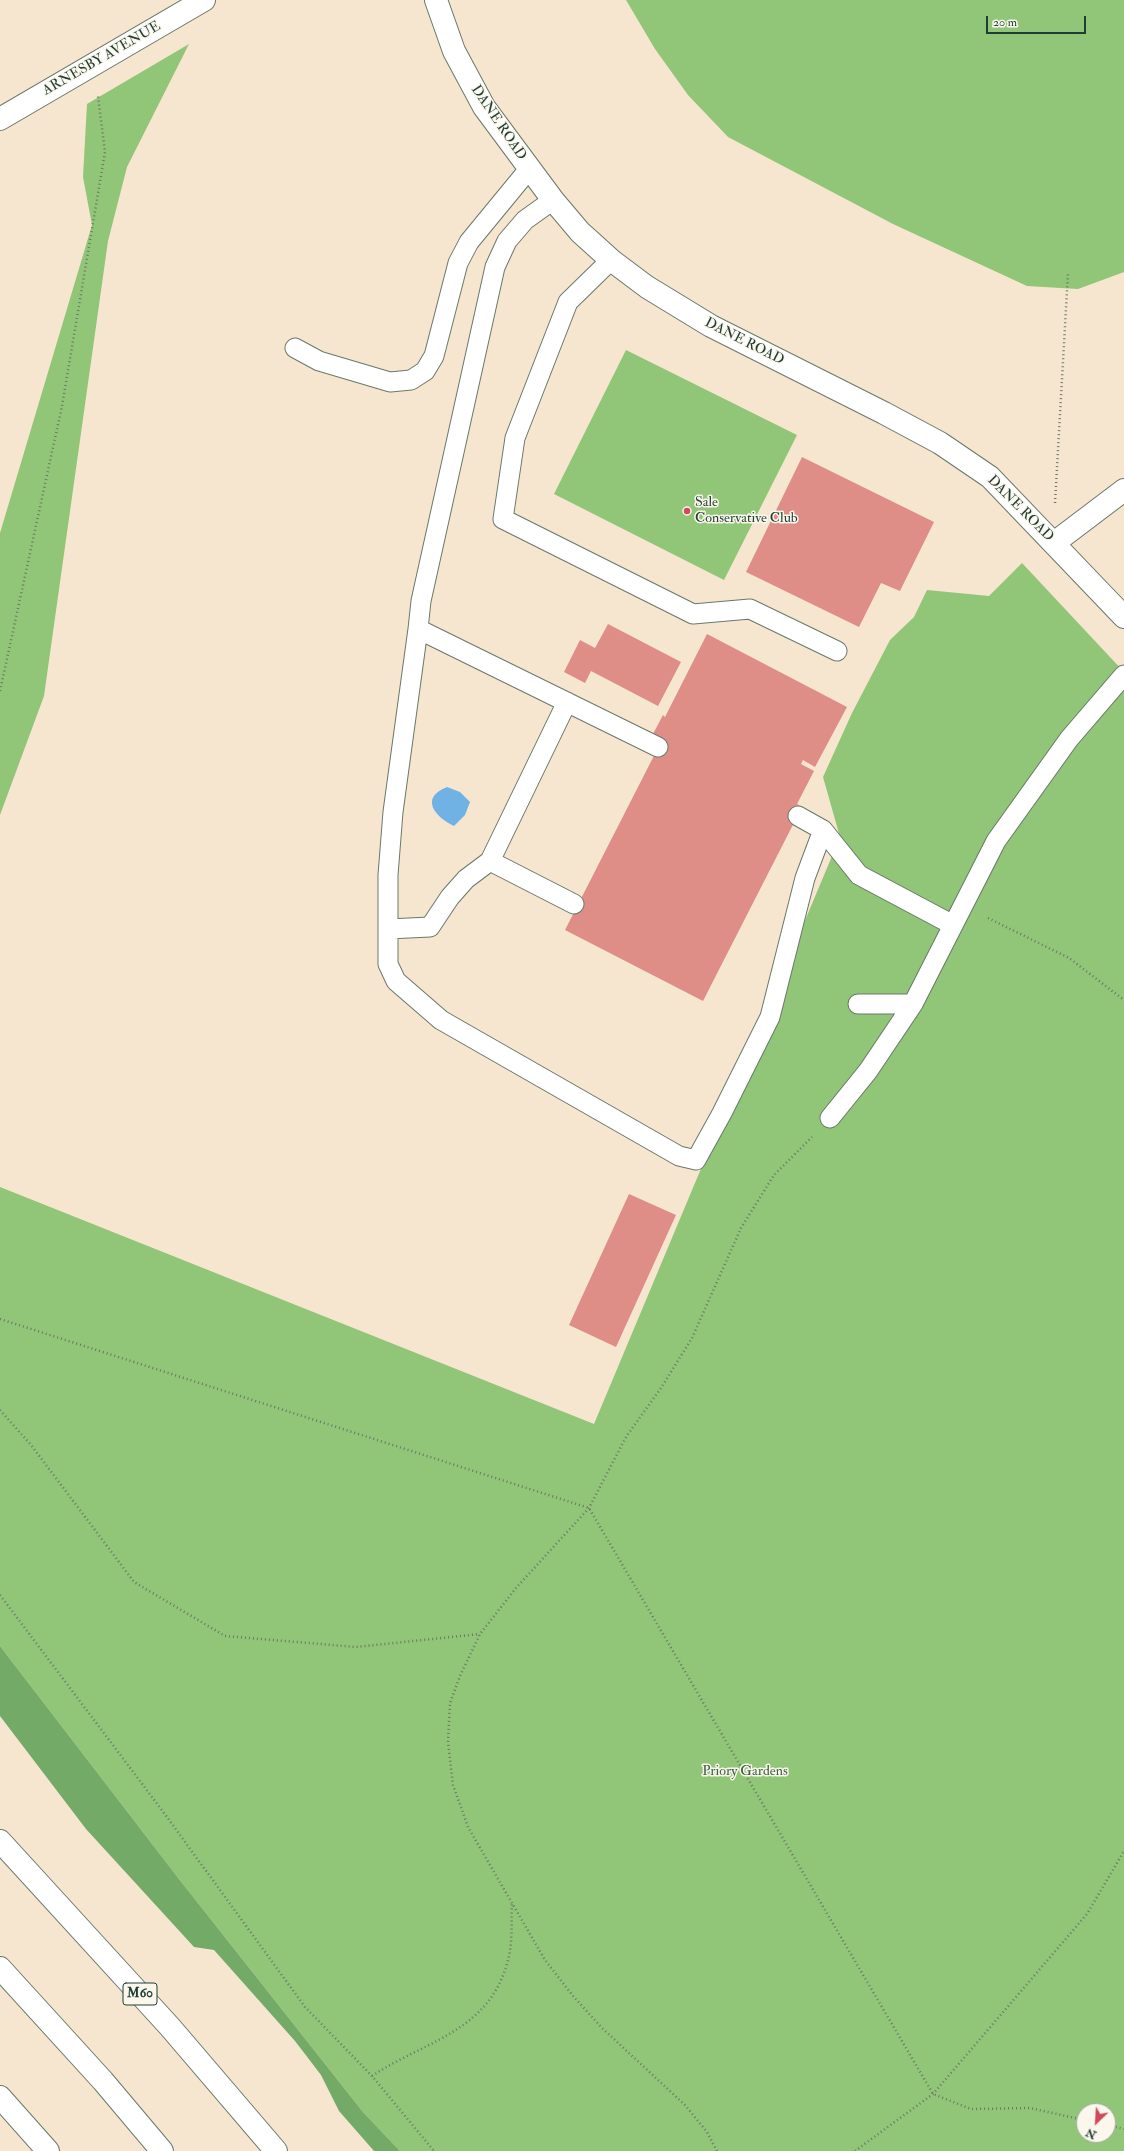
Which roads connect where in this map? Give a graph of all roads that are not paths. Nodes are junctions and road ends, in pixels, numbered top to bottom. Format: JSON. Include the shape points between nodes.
{"nodes":[{"id":1,"x":204,"y":0,"type":"edge"},
{"id":2,"x":436,"y":0,"type":"edge"},
{"id":3,"x":0,"y":119,"type":"edge"},
{"id":4,"x":528,"y":169,"type":"junction"},
{"id":5,"x":553,"y":200,"type":"junction"},
{"id":6,"x":611,"y":260,"type":"junction"},
{"id":7,"x":295,"y":348,"type":"dead end"},
{"id":8,"x":1124,"y":490,"type":"edge"},
{"id":9,"x":1054,"y":543,"type":"junction"},
{"id":10,"x":1124,"y":617,"type":"edge"},
{"id":11,"x":418,"y":629,"type":"junction"},
{"id":12,"x":837,"y":651,"type":"dead end"},
{"id":13,"x":1124,"y":675,"type":"edge"},
{"id":14,"x":567,"y":702,"type":"junction"},
{"id":15,"x":658,"y":747,"type":"dead end"},
{"id":16,"x":798,"y":816,"type":"dead end"},
{"id":17,"x":823,"y":830,"type":"junction"},
{"id":18,"x":490,"y":861,"type":"junction"},
{"id":19,"x":574,"y":904,"type":"dead end"},
{"id":20,"x":953,"y":925,"type":"junction"},
{"id":21,"x":388,"y":929,"type":"junction"},
{"id":22,"x":858,"y":1004,"type":"dead end"},
{"id":23,"x":913,"y":1004,"type":"junction"},
{"id":24,"x":830,"y":1118,"type":"road end"},
{"id":25,"x":0,"y":1841,"type":"edge"},
{"id":26,"x":0,"y":1968,"type":"edge"},
{"id":27,"x":0,"y":2097,"type":"edge"},
{"id":28,"x":48,"y":2151,"type":"edge"},
{"id":29,"x":162,"y":2151,"type":"edge"},
{"id":30,"x":276,"y":2151,"type":"edge"}],
"edges":[{"from":1,"to":3,"type":"main road","name":"ARNESBY AVENUE"},
{"from":2,"to":4,"type":"main road","name":"DANE ROAD","via":[[454,51],[484,107]]},
{"from":4,"to":5,"type":"main road","name":"DANE ROAD"},
{"from":4,"to":7,"type":"lane","via":[[469,242],[458,263],[434,356],[425,371],[411,380],[390,382],[319,361]]},
{"from":5,"to":6,"type":"main road","name":"DANE ROAD","via":[[580,232]]},
{"from":5,"to":11,"type":"lane","via":[[525,220],[506,241],[496,267]]},
{"from":6,"to":9,"type":"main road","name":"DANE ROAD","via":[[647,287],[711,326],[940,443],[990,477]]},
{"from":6,"to":12,"type":"lane","via":[[568,302],[515,438],[503,519],[693,614],[750,609]]},
{"from":8,"to":9,"type":"main road"},
{"from":9,"to":10,"type":"main road","name":"DANE ROAD"},
{"from":11,"to":14,"type":"lane"},
{"from":11,"to":21,"type":"lane","via":[[393,812],[388,875]]},
{"from":13,"to":20,"type":"lane","via":[[1069,739],[996,841]]},
{"from":14,"to":15,"type":"lane"},
{"from":14,"to":18,"type":"lane"},
{"from":16,"to":17,"type":"lane"},
{"from":17,"to":20,"type":"lane","via":[[859,875]]},
{"from":17,"to":21,"type":"lane","via":[[805,878],[770,1017],[696,1160],[679,1156],[441,1020],[396,981],[388,964]]},
{"from":18,"to":19,"type":"lane"},
{"from":18,"to":21,"type":"lane","via":[[466,879],[430,927]]},
{"from":20,"to":23,"type":"lane"},
{"from":22,"to":23,"type":"lane"},
{"from":23,"to":24,"type":"lane","via":[[868,1071]]},
{"from":25,"to":30,"type":"main road","number":"M60","via":[[170,2027]]},
{"from":26,"to":29,"type":"main road","via":[[103,2081]]},
{"from":27,"to":28,"type":"main road"}]}
